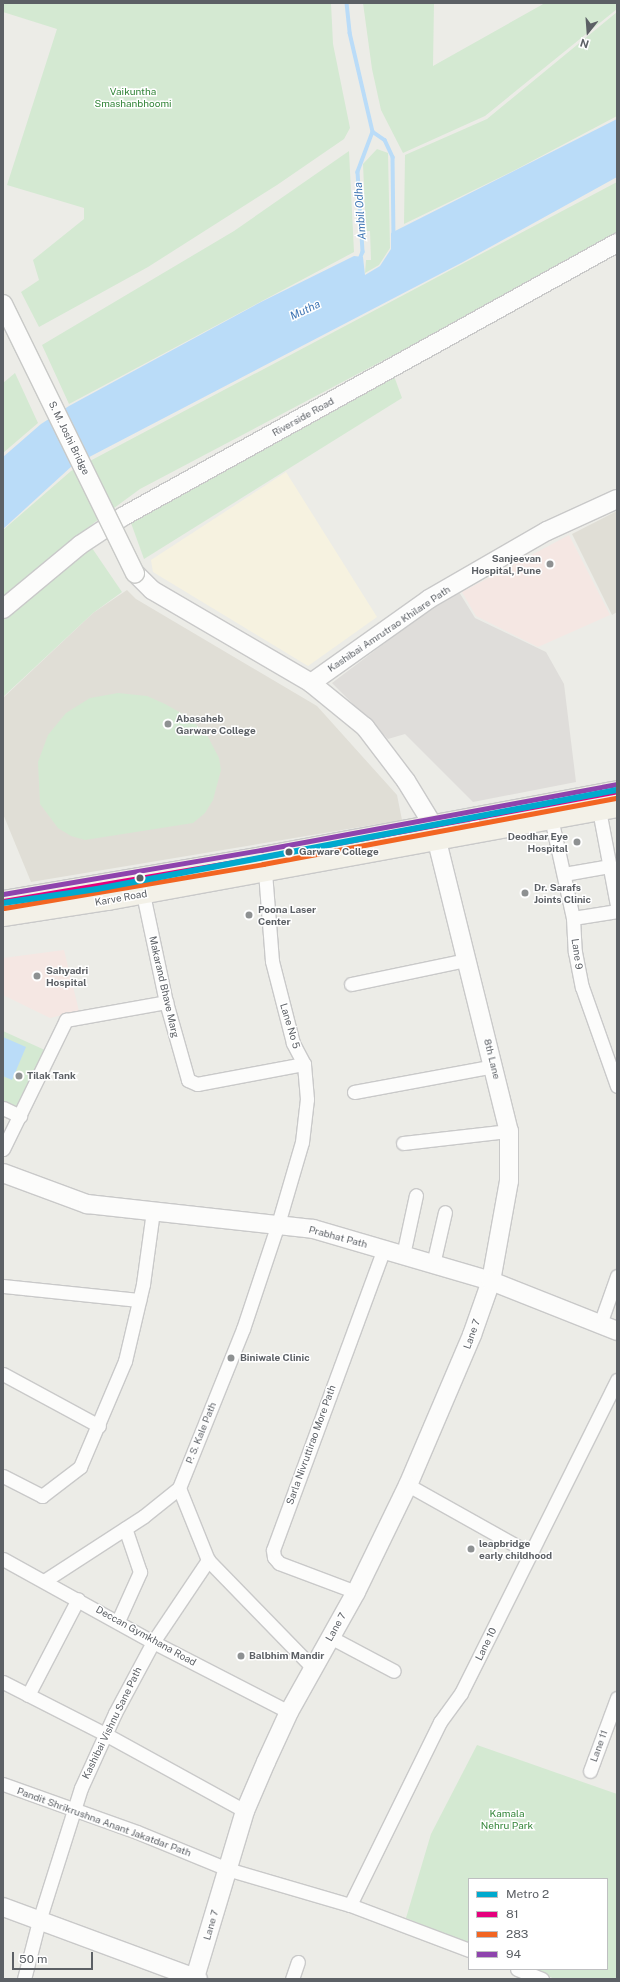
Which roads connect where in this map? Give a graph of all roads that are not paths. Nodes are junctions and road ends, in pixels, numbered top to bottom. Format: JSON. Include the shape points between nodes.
{"nodes":[{"id":1,"x":617,"y":243,"type":"edge"},
{"id":2,"x":3,"y":304,"type":"edge"},
{"id":3,"x":617,"y":498,"type":"edge"},
{"id":4,"x":3,"y":610,"type":"edge"},
{"id":5,"x":310,"y":683,"type":"junction"},
{"id":6,"x":617,"y":791,"type":"edge"},
{"id":7,"x":608,"y":808,"type":"edge"},
{"id":8,"x":551,"y":818,"type":"junction"},
{"id":9,"x":434,"y":833,"type":"junction"},
{"id":10,"x":610,"y":866,"type":"junction"},
{"id":11,"x":265,"y":872,"type":"junction"},
{"id":12,"x":564,"y":874,"type":"junction"},
{"id":13,"x":143,"y":894,"type":"junction"},
{"id":14,"x":3,"y":901,"type":"edge"},
{"id":15,"x":617,"y":905,"type":"edge"},
{"id":16,"x":617,"y":911,"type":"edge"},
{"id":17,"x":3,"y":916,"type":"edge"},
{"id":18,"x":573,"y":918,"type":"junction"},
{"id":19,"x":466,"y":960,"type":"junction"},
{"id":20,"x":351,"y":984,"type":"dead end"},
{"id":21,"x":166,"y":1002,"type":"junction"},
{"id":22,"x":304,"y":1064,"type":"junction"},
{"id":23,"x":494,"y":1066,"type":"junction"},
{"id":24,"x":617,"y":1086,"type":"edge"},
{"id":25,"x":354,"y":1092,"type":"dead end"},
{"id":26,"x":3,"y":1108,"type":"edge"},
{"id":27,"x":20,"y":1116,"type":"junction"},
{"id":28,"x":509,"y":1131,"type":"junction"},
{"id":29,"x":403,"y":1143,"type":"dead end"},
{"id":30,"x":3,"y":1149,"type":"edge"},
{"id":31,"x":3,"y":1173,"type":"edge"},
{"id":32,"x":416,"y":1194,"type":"dead end"},
{"id":33,"x":153,"y":1211,"type":"junction"},
{"id":34,"x":445,"y":1212,"type":"dead end"},
{"id":35,"x":278,"y":1224,"type":"junction"},
{"id":36,"x":384,"y":1250,"type":"junction"},
{"id":37,"x":403,"y":1255,"type":"junction"},
{"id":38,"x":433,"y":1264,"type":"junction"},
{"id":39,"x":617,"y":1276,"type":"edge"},
{"id":40,"x":491,"y":1282,"type":"junction"},
{"id":41,"x":3,"y":1286,"type":"edge"},
{"id":42,"x":139,"y":1300,"type":"junction"},
{"id":43,"x":600,"y":1324,"type":"junction"},
{"id":44,"x":617,"y":1331,"type":"edge"},
{"id":45,"x":3,"y":1374,"type":"edge"},
{"id":46,"x":617,"y":1380,"type":"edge"},
{"id":47,"x":99,"y":1426,"type":"junction"},
{"id":48,"x":3,"y":1477,"type":"edge"},
{"id":49,"x":408,"y":1485,"type":"junction"},
{"id":50,"x":179,"y":1488,"type":"junction"},
{"id":51,"x":125,"y":1528,"type":"junction"},
{"id":52,"x":531,"y":1554,"type":"junction"},
{"id":53,"x":3,"y":1559,"type":"edge"},
{"id":54,"x":208,"y":1560,"type":"junction"},
{"id":55,"x":44,"y":1581,"type":"junction"},
{"id":56,"x":356,"y":1592,"type":"junction"},
{"id":57,"x":78,"y":1599,"type":"junction"},
{"id":58,"x":118,"y":1621,"type":"junction"},
{"id":59,"x":330,"y":1637,"type":"junction"},
{"id":60,"x":153,"y":1642,"type":"junction"},
{"id":61,"x":313,"y":1668,"type":"junction"},
{"id":62,"x":394,"y":1671,"type":"dead end"},
{"id":63,"x":3,"y":1682,"type":"edge"},
{"id":64,"x":28,"y":1695,"type":"junction"},
{"id":65,"x":617,"y":1698,"type":"edge"},
{"id":66,"x":289,"y":1712,"type":"junction"},
{"id":67,"x":105,"y":1734,"type":"junction"},
{"id":68,"x":590,"y":1771,"type":"dead end"},
{"id":69,"x":3,"y":1784,"type":"edge"},
{"id":70,"x":75,"y":1810,"type":"junction"},
{"id":71,"x":246,"y":1811,"type":"junction"},
{"id":72,"x":227,"y":1869,"type":"junction"},
{"id":73,"x":350,"y":1905,"type":"junction"},
{"id":74,"x":3,"y":1907,"type":"edge"},
{"id":75,"x":39,"y":1921,"type":"junction"},
{"id":76,"x":468,"y":1950,"type":"edge"},
{"id":77,"x":298,"y":1962,"type":"dead end"},
{"id":78,"x":519,"y":1973,"type":"edge"},
{"id":79,"x":24,"y":1979,"type":"edge"},
{"id":80,"x":196,"y":1979,"type":"edge"},
{"id":81,"x":292,"y":1979,"type":"edge"},
{"id":82,"x":542,"y":1979,"type":"edge"}],
"edges":[{"from":1,"to":4,"type":"street","name":"Riverside Road","via":[[119,519],[80,545]]},
{"from":2,"to":5,"type":"street","name":"S. M. Joshi Bridge","bridge":true,"via":[[135,573],[152,590]]},
{"from":3,"to":5,"type":"street","name":"Kashibai Amrutrao Khilare Path","via":[[547,530],[429,599]]},
{"from":5,"to":9,"type":"street","name":"8th Lane","via":[[365,727],[406,781]]},
{"from":6,"to":9,"type":"main road","name":"Karve Road"},
{"from":7,"to":8,"type":"main road","name":"Karve Road"},
{"from":7,"to":10,"type":"street"},
{"from":8,"to":9,"type":"main road","name":"Karve Road"},
{"from":8,"to":12,"type":"street","name":"Lane 9"},
{"from":9,"to":11,"type":"main road","name":"Karve Road"},
{"from":9,"to":14,"type":"main road","name":"Karve Road"},
{"from":9,"to":19,"type":"street","name":"8th Lane"},
{"from":10,"to":12,"type":"street"},
{"from":10,"to":15,"type":"street"},
{"from":11,"to":13,"type":"main road","name":"Karve Road"},
{"from":11,"to":22,"type":"street","name":"Lane No 5","via":[[272,961],[293,1043]]},
{"from":12,"to":18,"type":"street","name":"Lane 9"},
{"from":13,"to":17,"type":"main road","name":"Karve Road"},
{"from":13,"to":21,"type":"street","name":"Makarand Bhave Marg"},
{"from":16,"to":18,"type":"street"},
{"from":18,"to":24,"type":"street","name":"Lane 9","via":[[575,952],[582,987]]},
{"from":19,"to":20,"type":"street"},
{"from":19,"to":23,"type":"street","name":"8th Lane"},
{"from":21,"to":22,"type":"street","name":"Makarand Bhave Marg","via":[[188,1080],[197,1084]]},
{"from":21,"to":27,"type":"street","via":[[66,1020]]},
{"from":22,"to":35,"type":"street","name":"Lane No 5","via":[[307,1099],[302,1142]]},
{"from":23,"to":25,"type":"street"},
{"from":23,"to":28,"type":"street","name":"8th Lane"},
{"from":26,"to":27,"type":"street"},
{"from":27,"to":30,"type":"street"},
{"from":28,"to":29,"type":"street"},
{"from":28,"to":40,"type":"street","name":"8th Lane","via":[[509,1181]]},
{"from":31,"to":33,"type":"street","name":"Prabhat Path","via":[[87,1204]]},
{"from":32,"to":37,"type":"street"},
{"from":33,"to":35,"type":"street","name":"Prabhat Path"},
{"from":33,"to":42,"type":"street"},
{"from":34,"to":38,"type":"street"},
{"from":35,"to":36,"type":"street","name":"Prabhat Path","via":[[313,1228]]},
{"from":35,"to":50,"type":"street","name":"P. S. Kale Path","via":[[244,1329]]},
{"from":36,"to":37,"type":"street","name":"Prabhat Path"},
{"from":36,"to":56,"type":"street","name":"Sarla Nivruttirao More Path","via":[[273,1550],[274,1557],[279,1563]]},
{"from":37,"to":38,"type":"street","name":"Prabhat Path"},
{"from":38,"to":40,"type":"street","name":"Prabhat Path"},
{"from":39,"to":43,"type":"street"},
{"from":40,"to":43,"type":"street","name":"Prabhat Path"},
{"from":40,"to":49,"type":"street","name":"Lane 7","via":[[453,1385]]},
{"from":41,"to":42,"type":"street"},
{"from":42,"to":47,"type":"street","via":[[125,1361]]},
{"from":43,"to":44,"type":"street","name":"Prabhat Path"},
{"from":45,"to":47,"type":"street"},
{"from":46,"to":52,"type":"street","name":"Lane 10"},
{"from":47,"to":48,"type":"street","via":[[80,1467],[42,1496]]},
{"from":49,"to":52,"type":"street"},
{"from":49,"to":56,"type":"street","name":"Lane 7"},
{"from":50,"to":51,"type":"street","name":"P. S. Kale Path"},
{"from":50,"to":54,"type":"street"},
{"from":51,"to":55,"type":"street","name":"P. S. Kale Path"},
{"from":51,"to":58,"type":"street","via":[[140,1572]]},
{"from":52,"to":73,"type":"street","name":"Lane 10","via":[[462,1693],[440,1722]]},
{"from":53,"to":55,"type":"street","name":"Deccan Gymkhana Road"},
{"from":54,"to":60,"type":"street","name":"Kashibai Vishnu Sane Path"},
{"from":54,"to":61,"type":"street"},
{"from":55,"to":57,"type":"street","name":"Deccan Gymkhana Road"},
{"from":56,"to":59,"type":"street","name":"Lane 7"},
{"from":57,"to":58,"type":"street","name":"Deccan Gymkhana Road"},
{"from":57,"to":64,"type":"street"},
{"from":58,"to":60,"type":"street","name":"Deccan Gymkhana Road"},
{"from":59,"to":61,"type":"street","name":"Lane 7"},
{"from":59,"to":62,"type":"street"},
{"from":60,"to":66,"type":"street","name":"Deccan Gymkhana Road"},
{"from":60,"to":67,"type":"street","name":"Kashibai Vishnu Sane Path"},
{"from":61,"to":66,"type":"street","name":"Lane 7"},
{"from":63,"to":64,"type":"street"},
{"from":64,"to":67,"type":"street"},
{"from":65,"to":68,"type":"street","name":"Lane 11"},
{"from":66,"to":71,"type":"street","name":"Lane 7"},
{"from":67,"to":70,"type":"street","name":"Kashibai Vishnu Sane Path","via":[[80,1788]]},
{"from":67,"to":71,"type":"street"},
{"from":69,"to":70,"type":"street","name":"Pandit Shrikrushna Anant Jakatdar Path"},
{"from":70,"to":72,"type":"street","name":"Pandit Shrikrushna Anant Jakatdar Path"},
{"from":70,"to":75,"type":"street","name":"Kashibai Vishnu Sane Path"},
{"from":71,"to":72,"type":"street","name":"Lane 7"},
{"from":72,"to":73,"type":"street","name":"Pandit Shrikrushna Anant Jakatdar Path"},
{"from":72,"to":80,"type":"street","name":"Lane 7"},
{"from":73,"to":76,"type":"street","name":"Pandit Shrikrushna Anant Jakatdar Path"},
{"from":74,"to":75,"type":"street"},
{"from":75,"to":79,"type":"street"},
{"from":75,"to":80,"type":"street"},
{"from":77,"to":81,"type":"street"},
{"from":78,"to":82,"type":"street"}]}
